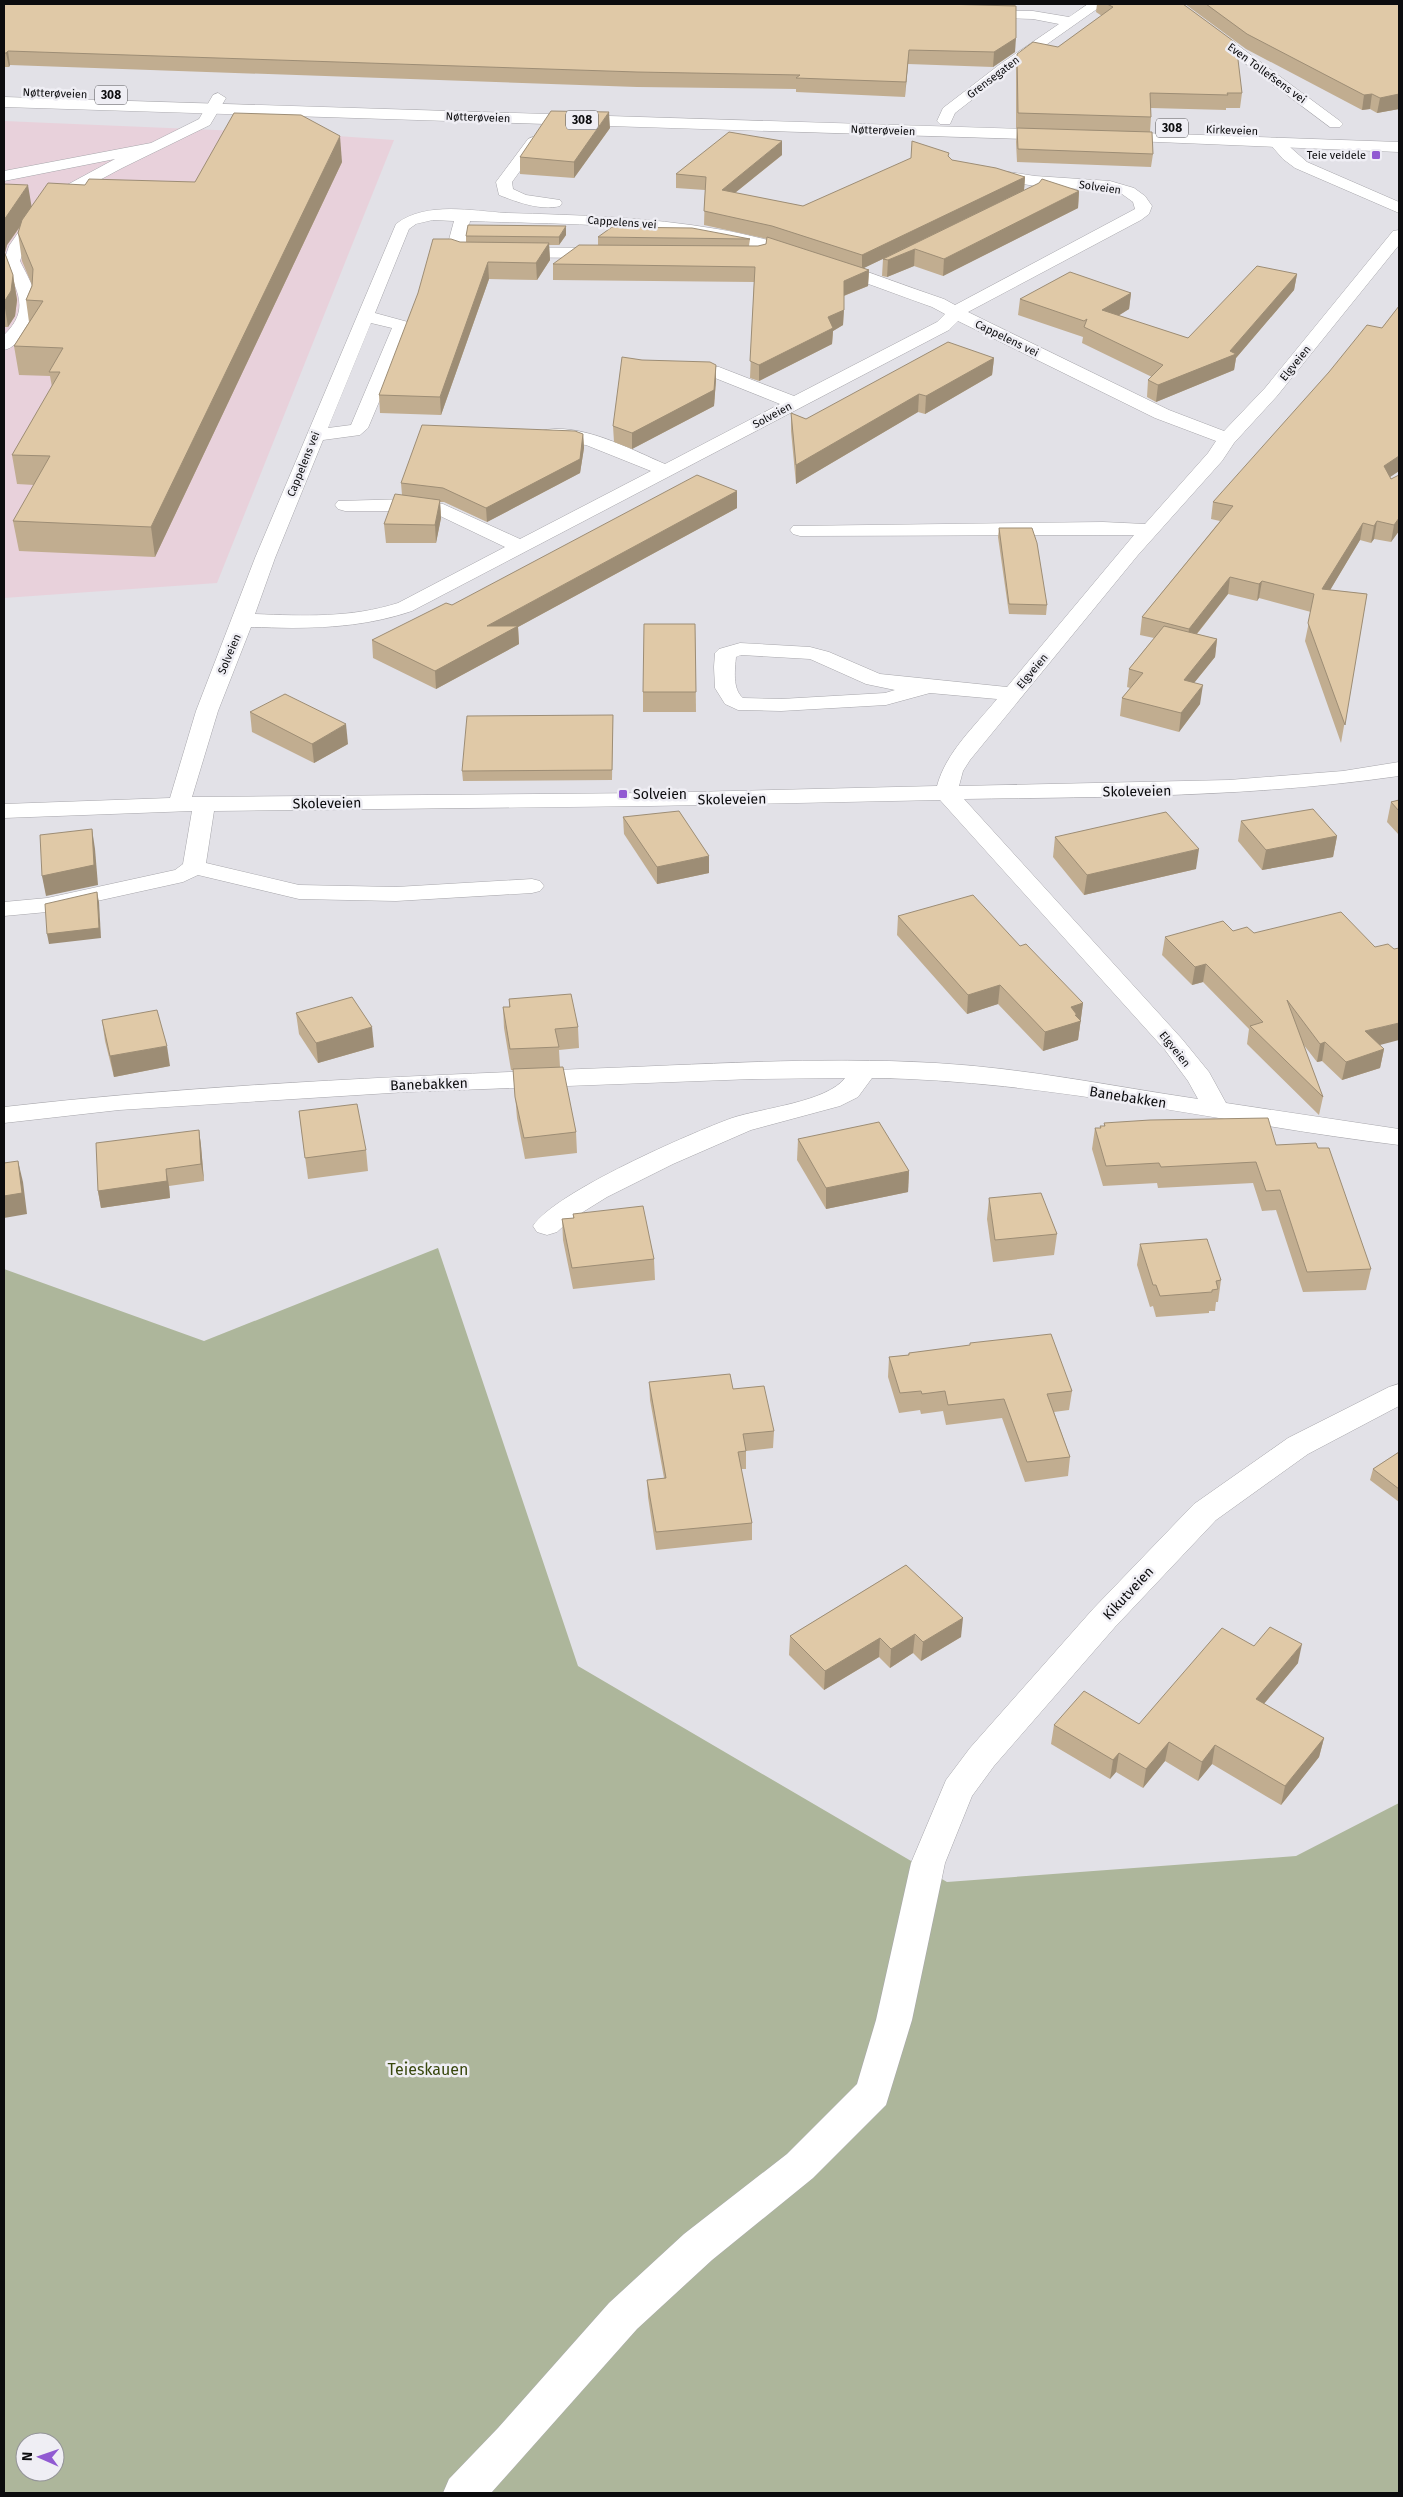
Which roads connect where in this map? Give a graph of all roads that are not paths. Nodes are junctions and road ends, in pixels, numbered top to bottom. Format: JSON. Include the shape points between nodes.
{"nodes":[{"id":1,"x":1097,"y":4,"type":"edge"},
{"id":2,"x":1173,"y":4,"type":"edge"},
{"id":3,"x":964,"y":12,"type":"edge"},
{"id":4,"x":1070,"y":20,"type":"junction"},
{"id":5,"x":4,"y":92,"type":"edge"},
{"id":6,"x":4,"y":102,"type":"edge"},
{"id":7,"x":215,"y":103,"type":"junction"},
{"id":8,"x":1335,"y":124,"type":"dead end"},
{"id":9,"x":948,"y":127,"type":"junction"},
{"id":10,"x":1067,"y":130,"type":"edge"},
{"id":11,"x":1399,"y":135,"type":"edge"},
{"id":12,"x":533,"y":142,"type":"edge"},
{"id":13,"x":1278,"y":143,"type":"junction"},
{"id":14,"x":156,"y":147,"type":"junction"},
{"id":15,"x":1399,"y":147,"type":"edge"},
{"id":16,"x":973,"y":172,"type":"edge"},
{"id":17,"x":4,"y":176,"type":"edge"},
{"id":18,"x":1399,"y":208,"type":"edge"},
{"id":19,"x":464,"y":215,"type":"junction"},
{"id":20,"x":556,"y":218,"type":"junction"},
{"id":21,"x":1399,"y":235,"type":"edge"},
{"id":22,"x":620,"y":254,"type":"edge"},
{"id":23,"x":739,"y":255,"type":"edge"},
{"id":24,"x":798,"y":255,"type":"junction"},
{"id":25,"x":884,"y":266,"type":"edge"},
{"id":26,"x":863,"y":277,"type":"junction"},
{"id":27,"x":956,"y":314,"type":"junction"},
{"id":28,"x":365,"y":317,"type":"junction"},
{"id":29,"x":4,"y":345,"type":"edge"},
{"id":30,"x":660,"y":369,"type":"edge"},
{"id":31,"x":796,"y":403,"type":"junction"},
{"id":32,"x":315,"y":435,"type":"junction"},
{"id":33,"x":529,"y":435,"type":"edge"},
{"id":34,"x":1227,"y":439,"type":"junction"},
{"id":35,"x":667,"y":471,"type":"junction"},
{"id":36,"x":345,"y":505,"type":"dead end"},
{"id":37,"x":800,"y":530,"type":"dead end"},
{"id":38,"x":1151,"y":530,"type":"junction"},
{"id":39,"x":522,"y":547,"type":"junction"},
{"id":40,"x":243,"y":620,"type":"junction"},
{"id":41,"x":927,"y":687,"type":"junction"},
{"id":42,"x":1013,"y":694,"type":"junction"},
{"id":43,"x":1399,"y":769,"type":"edge"},
{"id":44,"x":946,"y":793,"type":"junction"},
{"id":45,"x":204,"y":804,"type":"junction"},
{"id":46,"x":179,"y":805,"type":"junction"},
{"id":47,"x":4,"y":811,"type":"edge"},
{"id":48,"x":194,"y":867,"type":"junction"},
{"id":49,"x":532,"y":886,"type":"dead end"},
{"id":50,"x":4,"y":909,"type":"edge"},
{"id":51,"x":855,"y":1070,"type":"junction"},
{"id":52,"x":1216,"y":1110,"type":"junction"},
{"id":53,"x":4,"y":1115,"type":"edge"},
{"id":54,"x":1399,"y":1137,"type":"edge"},
{"id":55,"x":547,"y":1226,"type":"dead end"},
{"id":56,"x":1399,"y":1394,"type":"edge"},
{"id":57,"x":463,"y":2493,"type":"edge"}],
"edges":[{"from":1,"to":4,"type":"street","name":"Grensegaten"},
{"from":2,"to":8,"type":"street","name":"Even Tollefsens vei"},
{"from":3,"to":4,"type":"street","via":[[1033,14]]},
{"from":4,"to":9,"type":"street","name":"Grensegaten","via":[[948,111]]},
{"from":5,"to":7,"type":"street","name":"Nøtterøveien","number":"308"},
{"from":6,"to":7,"type":"street","name":"Nøtterøveien","number":"308"},
{"from":7,"to":9,"type":"street","name":"Nøtterøveien","number":"308"},
{"from":7,"to":14,"type":"street","via":[[205,122]]},
{"from":9,"to":10,"type":"street","number":"308"},
{"from":11,"to":13,"type":"street","name":"Kirkeveien","number":"308","via":[[1101,131]]},
{"from":12,"to":20,"type":"street","via":[[504,182],[505,192],[523,199],[563,204]]},
{"from":13,"to":15,"type":"street","name":"Kirkeveien","number":"308"},
{"from":13,"to":18,"type":"street","via":[[1302,165]]},
{"from":14,"to":17,"type":"street"},
{"from":14,"to":29,"type":"street","via":[[47,202],[17,246],[12,261],[28,297],[30,311],[26,322]]},
{"from":16,"to":27,"type":"street","name":"Solveien","via":[[1035,181],[1110,186],[1128,191],[1144,206],[1135,218],[963,307]]},
{"from":19,"to":20,"type":"street","name":"Cappelens vei"},
{"from":19,"to":22,"type":"street","via":[[455,247],[461,252]]},
{"from":19,"to":28,"type":"street","name":"Cappelens vei","via":[[426,216],[402,227]]},
{"from":20,"to":24,"type":"street","name":"Cappelens vei","via":[[671,226],[750,241]]},
{"from":21,"to":34,"type":"street","name":"Elgveien","via":[[1271,392]]},
{"from":23,"to":24,"type":"street"},
{"from":24,"to":26,"type":"street","name":"Cappelens vei"},
{"from":25,"to":26,"type":"street"},
{"from":26,"to":27,"type":"street","name":"Cappelens vei","via":[[938,303]]},
{"from":27,"to":31,"type":"street","name":"Solveien","via":[[943,326]]},
{"from":27,"to":34,"type":"street","name":"Cappelens vei","via":[[1162,414]]},
{"from":28,"to":32,"type":"street","name":"Cappelens vei"},
{"from":28,"to":32,"type":"street","via":[[402,326],[359,428]]},
{"from":30,"to":31,"type":"street","via":[[713,371]]},
{"from":31,"to":35,"type":"street","name":"Solveien"},
{"from":32,"to":40,"type":"street","name":"Cappelens vei"},
{"from":33,"to":35,"type":"street","via":[[579,437]]},
{"from":34,"to":38,"type":"street","name":"Elgveien"},
{"from":35,"to":39,"type":"street","name":"Solveien"},
{"from":36,"to":39,"type":"street","via":[[437,508]]},
{"from":37,"to":38,"type":"street"},
{"from":38,"to":42,"type":"street","name":"Elgveien"},
{"from":39,"to":40,"type":"street","name":"Solveien","via":[[397,611],[338,621]]},
{"from":40,"to":46,"type":"street","name":"Solveien","via":[[211,696],[189,761]]},
{"from":41,"to":41,"type":"street","via":[[874,679],[810,653],[740,649],[726,652],[727,693],[738,704],[790,705],[886,699]]},
{"from":41,"to":42,"type":"street"},
{"from":42,"to":44,"type":"street","name":"Elgveien","via":[[952,771]]},
{"from":43,"to":44,"type":"street","name":"Skoleveien","via":[[1285,784],[1178,790]]},
{"from":44,"to":45,"type":"street","name":"Skoleveien","via":[[794,798]]},
{"from":44,"to":52,"type":"street","name":"Elgveien","via":[[1160,1030],[1211,1093]]},
{"from":45,"to":46,"type":"street","name":"Skoleveien"},
{"from":45,"to":48,"type":"street"},
{"from":46,"to":47,"type":"street","name":"Skoleveien"},
{"from":48,"to":49,"type":"street","via":[[299,892],[396,894]]},
{"from":48,"to":50,"type":"street","via":[[170,880],[47,905]]},
{"from":51,"to":52,"type":"street","name":"Banebakken","via":[[936,1071],[1010,1079]]},
{"from":51,"to":53,"type":"street","name":"Banebakken","via":[[406,1084],[119,1102]]},
{"from":51,"to":55,"type":"street","via":[[859,1078],[849,1091],[831,1100],[742,1124],[664,1158],[597,1191]]},
{"from":52,"to":54,"type":"street","name":"Banebakken"},
{"from":56,"to":57,"type":"street","name":"Kikutveien","via":[[1298,1446],[1205,1512],[1104,1618],[982,1757],[958,1790],[928,1863],[894,2020],[873,2093],[800,2166],[698,2247],[623,2316]]}]}
